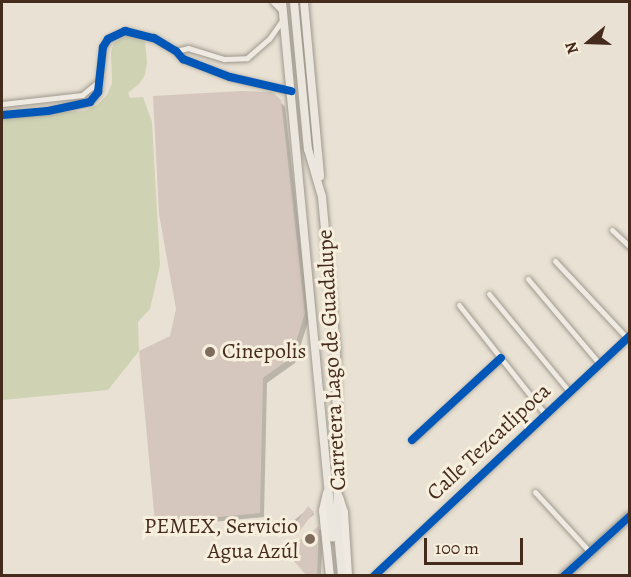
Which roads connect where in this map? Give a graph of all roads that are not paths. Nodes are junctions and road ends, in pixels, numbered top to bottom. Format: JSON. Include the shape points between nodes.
{"nodes":[{"id":1,"x":273,"y":2,"type":"edge"},
{"id":2,"x":282,"y":2,"type":"edge"},
{"id":3,"x":294,"y":2,"type":"edge"},
{"id":4,"x":304,"y":2,"type":"edge"},
{"id":5,"x":283,"y":16,"type":"junction"},
{"id":6,"x":176,"y":51,"type":"junction"},
{"id":7,"x":98,"y":82,"type":"junction"},
{"id":8,"x":291,"y":91,"type":"junction"},
{"id":9,"x":2,"y":104,"type":"edge"},
{"id":10,"x":2,"y":115,"type":"edge"},
{"id":11,"x":322,"y":197,"type":"junction"},
{"id":12,"x":612,"y":230,"type":"dead end"},
{"id":13,"x":630,"y":248,"type":"edge"},
{"id":14,"x":555,"y":261,"type":"dead end"},
{"id":15,"x":528,"y":279,"type":"dead end"},
{"id":16,"x":489,"y":294,"type":"dead end"},
{"id":17,"x":459,"y":305,"type":"dead end"},
{"id":18,"x":628,"y":337,"type":"edge"},
{"id":19,"x":501,"y":358,"type":"junction"},
{"id":20,"x":599,"y":363,"type":"junction"},
{"id":21,"x":569,"y":391,"type":"junction"},
{"id":22,"x":544,"y":414,"type":"junction"},
{"id":23,"x":412,"y":440,"type":"dead end"},
{"id":24,"x":332,"y":491,"type":"junction"},
{"id":25,"x":535,"y":492,"type":"dead end"},
{"id":26,"x":630,"y":516,"type":"edge"},
{"id":27,"x":590,"y":552,"type":"junction"},
{"id":28,"x":338,"y":557,"type":"junction"},
{"id":29,"x":330,"y":576,"type":"edge"},
{"id":30,"x":337,"y":576,"type":"edge"},
{"id":31,"x":342,"y":576,"type":"edge"},
{"id":32,"x":348,"y":576,"type":"edge"},
{"id":33,"x":374,"y":576,"type":"edge"},
{"id":34,"x":564,"y":576,"type":"edge"}],
"edges":[{"from":1,"to":5,"type":"street"},
{"from":2,"to":5,"type":"main road","name":"Carretera Lago de Guadalupe"},
{"from":3,"to":11,"type":"main road","name":"Carretera Lago de Guadalupe","via":[[308,149]]},
{"from":4,"to":11,"type":"main road"},
{"from":5,"to":6,"type":"street","via":[[269,39],[247,58],[224,59],[188,48]]},
{"from":5,"to":8,"type":"main road","name":"Carretera Lago de Guadalupe"},
{"from":6,"to":7,"type":"street","via":[[136,32],[116,34],[103,47]]},
{"from":6,"to":8,"type":"street","via":[[183,59],[230,77]]},
{"from":7,"to":9,"type":"street","via":[[81,94]]},
{"from":7,"to":10,"type":"street","via":[[94,99],[84,105]]},
{"from":8,"to":24,"type":"main road","name":"Carretera Lago de Guadalupe"},
{"from":11,"to":24,"type":"main road","name":"Carretera Lago de Guadalupe","via":[[336,349]]},
{"from":12,"to":13,"type":"street"},
{"from":14,"to":18,"type":"street"},
{"from":15,"to":20,"type":"street"},
{"from":16,"to":21,"type":"street"},
{"from":17,"to":19,"type":"street"},
{"from":18,"to":20,"type":"street","name":"Calle Tezcatlipoca"},
{"from":19,"to":22,"type":"street"},
{"from":19,"to":23,"type":"street"},
{"from":20,"to":21,"type":"street","name":"Calle Tezcatlipoca"},
{"from":21,"to":22,"type":"street","name":"Calle Tezcatlipoca"},
{"from":22,"to":33,"type":"street","name":"Calle Tezcatlipoca"},
{"from":24,"to":28,"type":"main road"},
{"from":24,"to":29,"type":"street","name":"Carretera Lago de Guadalupe","via":[[323,511]]},
{"from":24,"to":32,"type":"street","name":"Carretera Lago de Guadalupe","via":[[344,512]]},
{"from":25,"to":27,"type":"street"},
{"from":26,"to":27,"type":"street"},
{"from":27,"to":34,"type":"street"},
{"from":28,"to":30,"type":"main road"},
{"from":28,"to":31,"type":"main road"}]}
